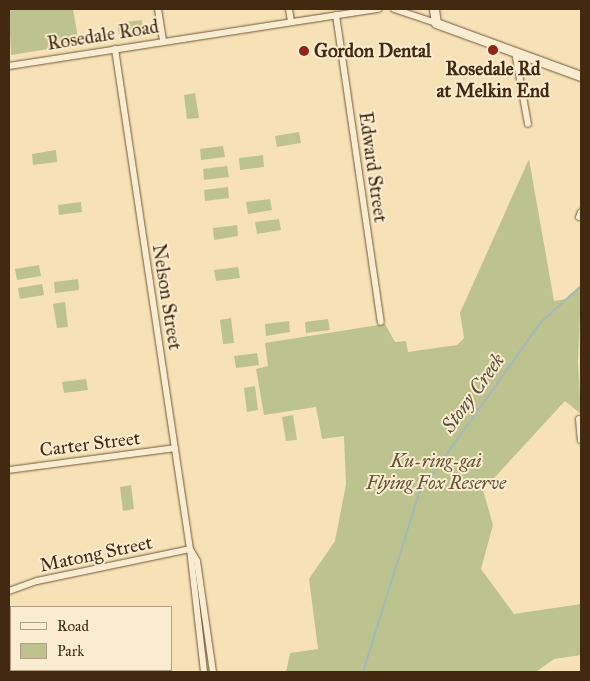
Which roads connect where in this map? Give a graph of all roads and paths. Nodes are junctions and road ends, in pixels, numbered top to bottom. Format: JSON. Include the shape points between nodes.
{"nodes":[{"id":1,"x":158,"y":9,"type":"edge"},
{"id":2,"x":289,"y":9,"type":"edge"},
{"id":3,"x":379,"y":9,"type":"edge"},
{"id":4,"x":394,"y":9,"type":"edge"},
{"id":5,"x":434,"y":9,"type":"edge"},
{"id":6,"x":336,"y":15,"type":"junction"},
{"id":7,"x":291,"y":22,"type":"junction"},
{"id":8,"x":436,"y":23,"type":"junction"},
{"id":9,"x":163,"y":42,"type":"junction"},
{"id":10,"x":115,"y":49,"type":"junction"},
{"id":11,"x":515,"y":52,"type":"junction"},
{"id":12,"x":9,"y":66,"type":"edge"},
{"id":13,"x":581,"y":76,"type":"edge"},
{"id":14,"x":528,"y":124,"type":"dead end"},
{"id":15,"x":381,"y":322,"type":"dead end"},
{"id":16,"x":579,"y":419,"type":"dead end"},
{"id":17,"x":581,"y":440,"type":"edge"},
{"id":18,"x":175,"y":448,"type":"junction"},
{"id":19,"x":9,"y":470,"type":"edge"},
{"id":20,"x":190,"y":549,"type":"junction"},
{"id":21,"x":9,"y":591,"type":"edge"},
{"id":22,"x":204,"y":672,"type":"edge"},
{"id":23,"x":213,"y":672,"type":"edge"}],
"edges":[{"from":1,"to":9,"type":"street"},
{"from":2,"to":7,"type":"street"},
{"from":3,"to":6,"type":"street","name":"Rosedale Road"},
{"from":4,"to":8,"type":"street"},
{"from":5,"to":8,"type":"street"},
{"from":6,"to":7,"type":"street","name":"Rosedale Road"},
{"from":6,"to":15,"type":"street","name":"Edward Street"},
{"from":7,"to":9,"type":"street","name":"Rosedale Road"},
{"from":8,"to":11,"type":"street"},
{"from":9,"to":10,"type":"street","name":"Rosedale Road"},
{"from":10,"to":12,"type":"street","name":"Rosedale Road"},
{"from":10,"to":18,"type":"street","name":"Nelson Street"},
{"from":11,"to":13,"type":"street"},
{"from":11,"to":14,"type":"street"},
{"from":16,"to":17,"type":"street"},
{"from":18,"to":19,"type":"street","name":"Carter Street"},
{"from":18,"to":20,"type":"street","name":"Nelson Street"},
{"from":20,"to":21,"type":"street","name":"Matong Street","via":[[37,581]]},
{"from":20,"to":22,"type":"street","name":"Nelson Street"},
{"from":20,"to":23,"type":"street","name":"Nelson Street","via":[[197,561]]}]}
